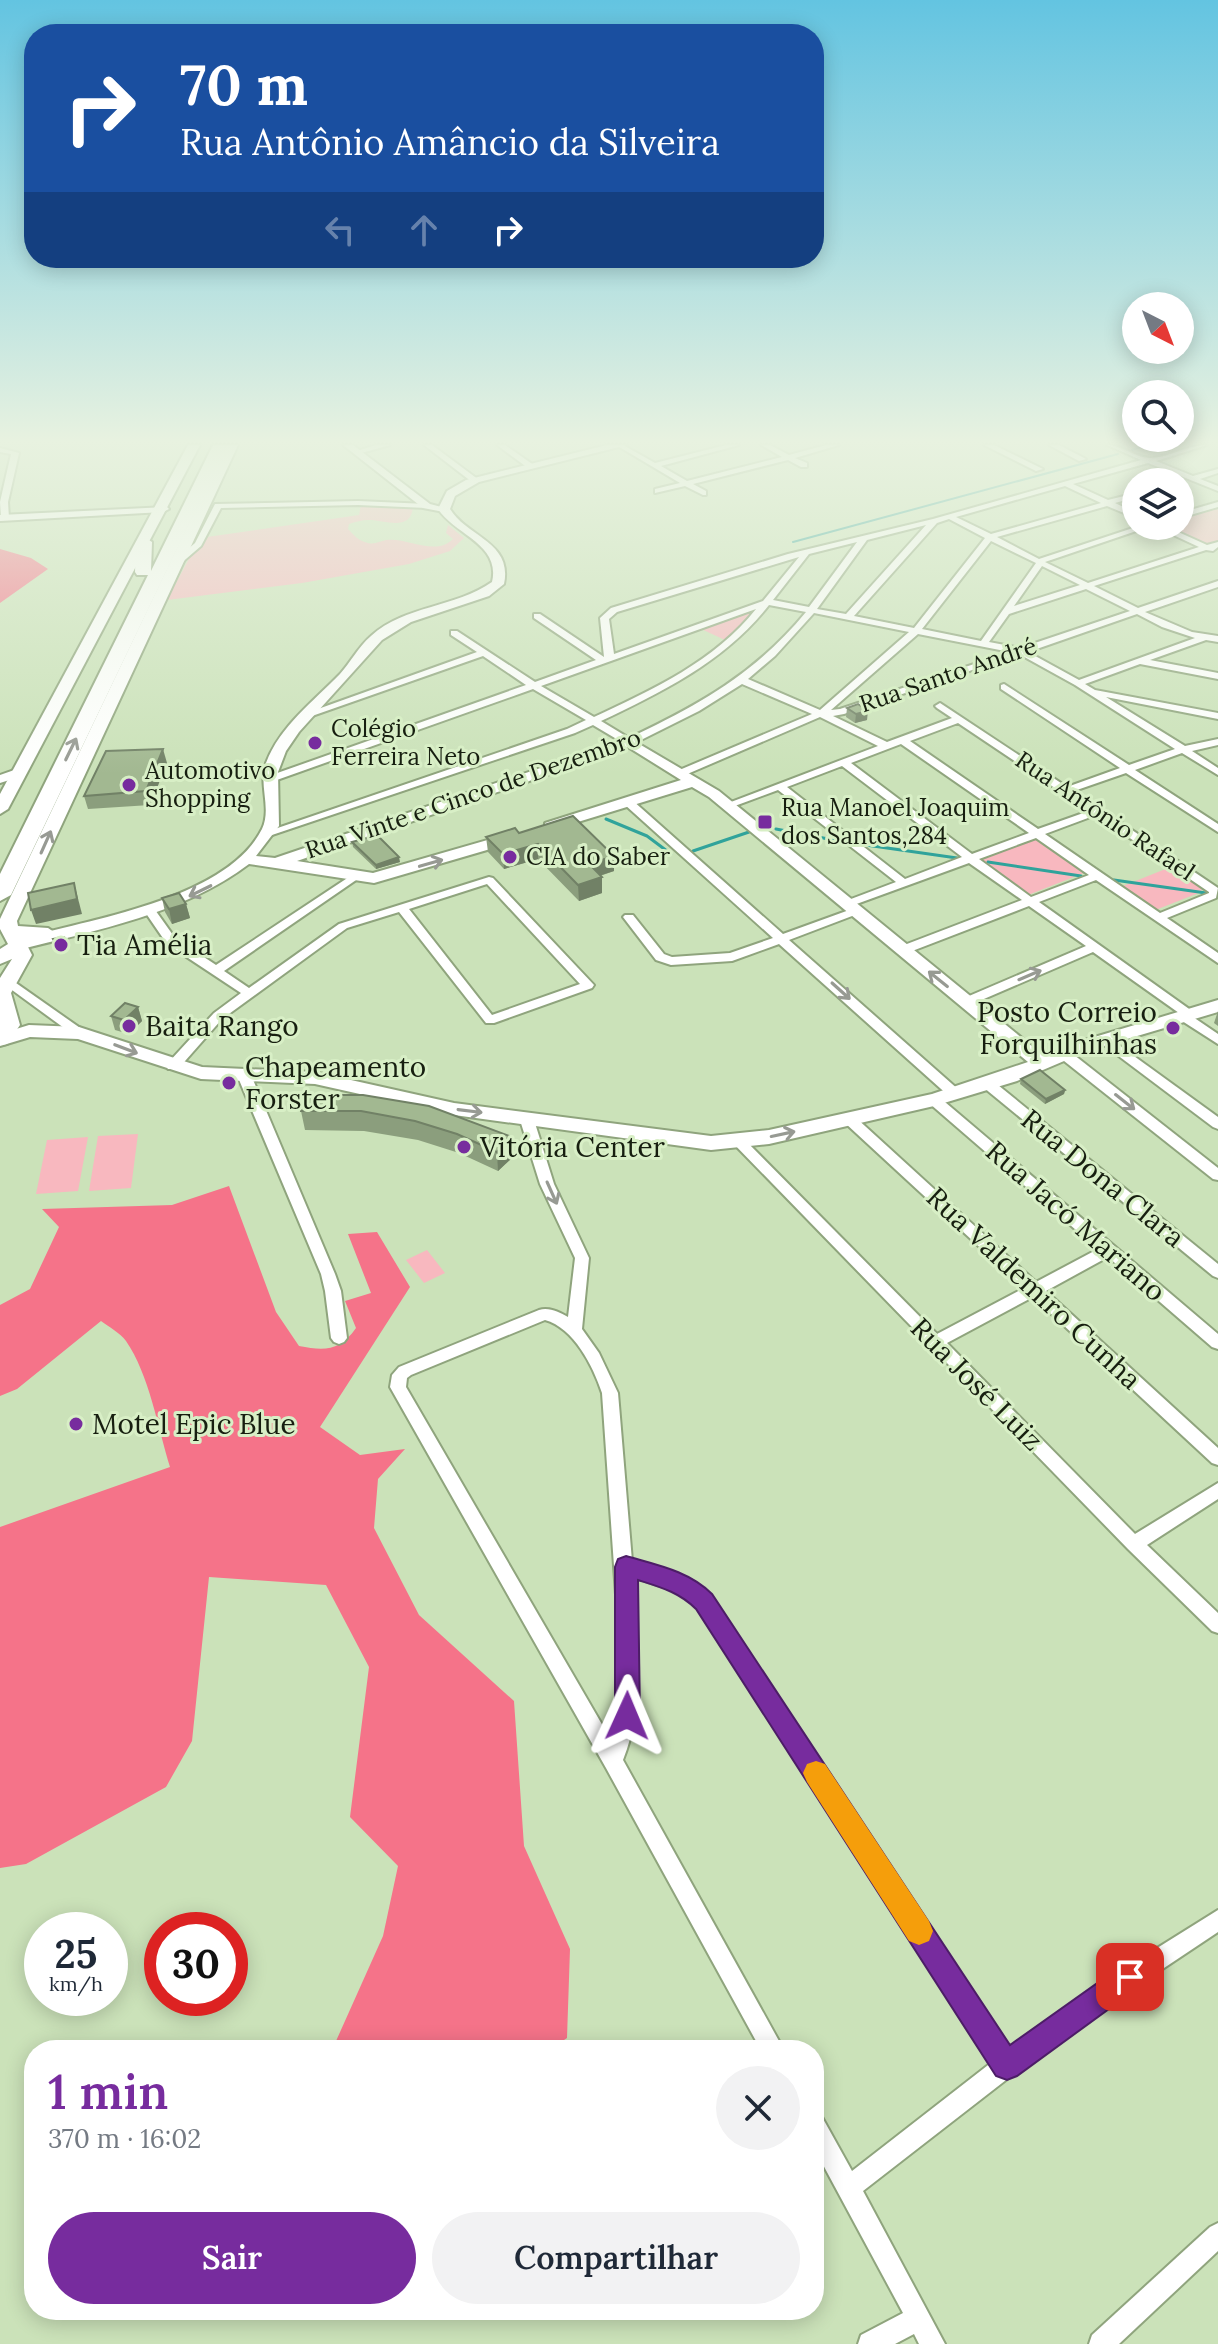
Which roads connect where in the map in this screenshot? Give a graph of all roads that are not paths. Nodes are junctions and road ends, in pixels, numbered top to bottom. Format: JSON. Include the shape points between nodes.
{"nodes":[{"id":1,"x":137,"y":554,"type":"edge"},
{"id":2,"x":142,"y":554,"type":"edge"},
{"id":3,"x":152,"y":554,"type":"edge"},
{"id":4,"x":167,"y":554,"type":"edge"},
{"id":5,"x":180,"y":554,"type":"edge"},
{"id":6,"x":186,"y":554,"type":"edge"},
{"id":7,"x":494,"y":554,"type":"edge"},
{"id":8,"x":801,"y":554,"type":"edge"},
{"id":9,"x":805,"y":554,"type":"edge"},
{"id":10,"x":852,"y":554,"type":"edge"},
{"id":11,"x":904,"y":554,"type":"edge"},
{"id":12,"x":976,"y":554,"type":"edge"},
{"id":13,"x":1023,"y":554,"type":"edge"},
{"id":14,"x":1053,"y":554,"type":"edge"},
{"id":15,"x":1186,"y":554,"type":"edge"},
{"id":16,"x":176,"y":563,"type":"junction"},
{"id":17,"x":1040,"y":563,"type":"junction"},
{"id":18,"x":143,"y":572,"type":"junction"},
{"id":19,"x":1218,"y":584,"type":"edge"},
{"id":20,"x":1086,"y":586,"type":"junction"},
{"id":21,"x":769,"y":602,"type":"junction"},
{"id":22,"x":812,"y":610,"type":"junction"},
{"id":23,"x":1137,"y":611,"type":"junction"},
{"id":24,"x":1005,"y":612,"type":"junction"},
{"id":25,"x":537,"y":616,"type":"dead end"},
{"id":26,"x":848,"y":617,"type":"junction"},
{"id":27,"x":916,"y":631,"type":"junction"},
{"id":28,"x":454,"y":633,"type":"dead end"},
{"id":29,"x":1214,"y":636,"type":"edge"},
{"id":30,"x":983,"y":644,"type":"junction"},
{"id":31,"x":1020,"y":651,"type":"junction"},
{"id":32,"x":484,"y":653,"type":"junction"},
{"id":33,"x":131,"y":658,"type":"junction"},
{"id":34,"x":606,"y":659,"type":"junction"},
{"id":35,"x":1140,"y":661,"type":"junction"},
{"id":36,"x":1218,"y":676,"type":"edge"},
{"id":37,"x":742,"y":680,"type":"junction"},
{"id":38,"x":533,"y":685,"type":"junction"},
{"id":39,"x":1082,"y":686,"type":"junction"},
{"id":40,"x":1004,"y":687,"type":"dead end"},
{"id":41,"x":848,"y":692,"type":"junction"},
{"id":42,"x":97,"y":697,"type":"junction"},
{"id":43,"x":1134,"y":699,"type":"junction"},
{"id":44,"x":870,"y":702,"type":"junction"},
{"id":45,"x":940,"y":706,"type":"dead end"},
{"id":46,"x":309,"y":714,"type":"junction"},
{"id":47,"x":820,"y":714,"type":"junction"},
{"id":48,"x":1125,"y":715,"type":"junction"},
{"id":49,"x":1218,"y":716,"type":"edge"},
{"id":50,"x":959,"y":719,"type":"junction"},
{"id":51,"x":594,"y":722,"type":"junction"},
{"id":52,"x":902,"y":740,"type":"junction"},
{"id":53,"x":629,"y":742,"type":"junction"},
{"id":54,"x":1218,"y":742,"type":"edge"},
{"id":55,"x":886,"y":746,"type":"junction"},
{"id":56,"x":1185,"y":751,"type":"junction"},
{"id":57,"x":1218,"y":759,"type":"edge"},
{"id":58,"x":843,"y":762,"type":"junction"},
{"id":59,"x":1127,"y":768,"type":"junction"},
{"id":60,"x":20,"y":772,"type":"junction"},
{"id":61,"x":1218,"y":772,"type":"edge"},
{"id":62,"x":688,"y":777,"type":"junction"},
{"id":63,"x":0,"y":779,"type":"edge"},
{"id":64,"x":270,"y":779,"type":"junction"},
{"id":65,"x":779,"y":786,"type":"junction"},
{"id":66,"x":1067,"y":790,"type":"junction"},
{"id":67,"x":628,"y":802,"type":"junction"},
{"id":68,"x":1,"y":804,"type":"edge"},
{"id":69,"x":728,"y":805,"type":"junction"},
{"id":70,"x":1098,"y":811,"type":"junction"},
{"id":71,"x":1218,"y":829,"type":"edge"},
{"id":72,"x":268,"y":833,"type":"junction"},
{"id":73,"x":1035,"y":834,"type":"junction"},
{"id":74,"x":0,"y":856,"type":"edge"},
{"id":75,"x":970,"y":858,"type":"junction"},
{"id":76,"x":244,"y":859,"type":"junction"},
{"id":77,"x":276,"y":863,"type":"junction"},
{"id":78,"x":355,"y":876,"type":"junction"},
{"id":79,"x":1095,"y":876,"type":"junction"},
{"id":80,"x":904,"y":883,"type":"junction"},
{"id":81,"x":0,"y":895,"type":"edge"},
{"id":82,"x":1029,"y":901,"type":"junction"},
{"id":83,"x":852,"y":907,"type":"junction"},
{"id":84,"x":402,"y":908,"type":"junction"},
{"id":85,"x":149,"y":909,"type":"junction"},
{"id":86,"x":629,"y":917,"type":"dead end"},
{"id":87,"x":1158,"y":918,"type":"junction"},
{"id":88,"x":48,"y":934,"type":"joint"},
{"id":89,"x":783,"y":939,"type":"junction"},
{"id":90,"x":9,"y":941,"type":"edge"},
{"id":91,"x":1094,"y":947,"type":"junction"},
{"id":92,"x":903,"y":950,"type":"junction"},
{"id":93,"x":0,"y":958,"type":"edge"},
{"id":94,"x":1218,"y":959,"type":"edge"},
{"id":95,"x":216,"y":971,"type":"junction"},
{"id":96,"x":16,"y":987,"type":"dead end"},
{"id":97,"x":249,"y":993,"type":"junction"},
{"id":98,"x":966,"y":1002,"type":"junction"},
{"id":99,"x":1218,"y":1006,"type":"edge"},
{"id":100,"x":1186,"y":1015,"type":"junction"},
{"id":101,"x":79,"y":1033,"type":"junction"},
{"id":102,"x":1105,"y":1039,"type":"junction"},
{"id":103,"x":0,"y":1040,"type":"edge"},
{"id":104,"x":1218,"y":1040,"type":"edge"},
{"id":105,"x":1064,"y":1054,"type":"junction"},
{"id":106,"x":1042,"y":1064,"type":"junction"},
{"id":107,"x":173,"y":1066,"type":"junction"},
{"id":108,"x":244,"y":1075,"type":"junction"},
{"id":109,"x":988,"y":1084,"type":"junction"},
{"id":110,"x":955,"y":1094,"type":"junction"},
{"id":111,"x":934,"y":1100,"type":"junction"},
{"id":112,"x":849,"y":1119,"type":"junction"},
{"id":113,"x":527,"y":1120,"type":"junction"},
{"id":114,"x":1218,"y":1124,"type":"edge"},
{"id":115,"x":738,"y":1141,"type":"junction"},
{"id":116,"x":1218,"y":1175,"type":"edge"},
{"id":117,"x":1109,"y":1250,"type":"junction"},
{"id":118,"x":1218,"y":1272,"type":"edge"},
{"id":119,"x":1035,"y":1289,"type":"junction"},
{"id":120,"x":574,"y":1330,"type":"junction"},
{"id":121,"x":339,"y":1338,"type":"dead end"},
{"id":122,"x":936,"y":1342,"type":"junction"},
{"id":123,"x":1218,"y":1343,"type":"edge"},
{"id":124,"x":1218,"y":1458,"type":"edge"},
{"id":125,"x":1218,"y":1490,"type":"edge"},
{"id":126,"x":1134,"y":1544,"type":"junction"},
{"id":127,"x":626,"y":1567,"type":"junction"},
{"id":128,"x":1218,"y":1625,"type":"edge"},
{"id":129,"x":613,"y":1761,"type":"junction"},
{"id":130,"x":1218,"y":1920,"type":"edge"},
{"id":131,"x":767,"y":2040,"type":"edge"},
{"id":132,"x":1007,"y":2065,"type":"junction"},
{"id":133,"x":824,"y":2144,"type":"edge"},
{"id":134,"x":848,"y":2188,"type":"junction"},
{"id":135,"x":1218,"y":2235,"type":"edge"},
{"id":136,"x":918,"y":2318,"type":"junction"},
{"id":137,"x":870,"y":2344,"type":"edge"},
{"id":138,"x":933,"y":2344,"type":"edge"},
{"id":139,"x":1101,"y":2344,"type":"edge"}],
"edges":[{"from":1,"to":60,"type":"main road"},
{"from":2,"to":18,"type":"highway"},
{"from":3,"to":18,"type":"highway"},
{"from":4,"to":42,"type":"highway"},
{"from":5,"to":16,"type":"main road"},
{"from":6,"to":16,"type":"street"},
{"from":7,"to":46,"type":"main road","via":[[502,570],[498,584],[392,625]]},
{"from":8,"to":34,"type":"street","via":[[608,613]]},
{"from":9,"to":21,"type":"street"},
{"from":10,"to":22,"type":"street","name":"Rua Vinte e Cinco de Dezembro"},
{"from":11,"to":26,"type":"street"},
{"from":12,"to":27,"type":"street"},
{"from":13,"to":17,"type":"street"},
{"from":14,"to":17,"type":"street"},
{"from":15,"to":20,"type":"street"},
{"from":16,"to":33,"type":"main road"},
{"from":17,"to":20,"type":"street"},
{"from":17,"to":24,"type":"street"},
{"from":18,"to":74,"type":"highway"},
{"from":19,"to":23,"type":"street","name":"Rua Santo André"},
{"from":20,"to":23,"type":"street"},
{"from":20,"to":24,"type":"street"},
{"from":21,"to":22,"type":"street"},
{"from":21,"to":34,"type":"street"},
{"from":21,"to":51,"type":"street","via":[[689,673]]},
{"from":22,"to":26,"type":"street"},
{"from":22,"to":37,"type":"street","name":"Rua Vinte e Cinco de Dezembro"},
{"from":23,"to":29,"type":"street","via":[[1185,633]]},
{"from":23,"to":31,"type":"street","name":"Rua Santo André"},
{"from":24,"to":30,"type":"street"},
{"from":25,"to":34,"type":"street"},
{"from":26,"to":27,"type":"street"},
{"from":27,"to":30,"type":"street"},
{"from":27,"to":41,"type":"street"},
{"from":28,"to":32,"type":"street"},
{"from":29,"to":35,"type":"street"},
{"from":30,"to":31,"type":"street"},
{"from":31,"to":39,"type":"street"},
{"from":31,"to":44,"type":"street","name":"Rua Santo André"},
{"from":32,"to":38,"type":"street"},
{"from":32,"to":46,"type":"street"},
{"from":33,"to":42,"type":"highway"},
{"from":90,"to":33,"type":"main road","one_way":true,"via":[[12,912]]},
{"from":34,"to":38,"type":"street"},
{"from":35,"to":36,"type":"street"},
{"from":35,"to":39,"type":"street"},
{"from":37,"to":47,"type":"street"},
{"from":37,"to":53,"type":"street","name":"Rua Vinte e Cinco de Dezembro"},
{"from":38,"to":51,"type":"street"},
{"from":38,"to":64,"type":"street"},
{"from":39,"to":43,"type":"street"},
{"from":39,"to":48,"type":"street"},
{"from":40,"to":59,"type":"street"},
{"from":41,"to":44,"type":"street"},
{"from":41,"to":47,"type":"street"},
{"from":81,"to":42,"type":"highway","one_way":true},
{"from":43,"to":48,"type":"street"},
{"from":43,"to":49,"type":"street"},
{"from":44,"to":47,"type":"street","name":"Rua Santo André"},
{"from":45,"to":50,"type":"street","name":"Rua Antônio Rafael"},
{"from":46,"to":64,"type":"main road","via":[[276,756]]},
{"from":47,"to":55,"type":"street"},
{"from":47,"to":62,"type":"street","name":"Rua Santo André"},
{"from":48,"to":56,"type":"street"},
{"from":50,"to":52,"type":"street"},
{"from":50,"to":66,"type":"street","name":"Rua Antônio Rafael"},
{"from":51,"to":53,"type":"street"},
{"from":51,"to":72,"type":"street"},
{"from":52,"to":55,"type":"street"},
{"from":52,"to":73,"type":"street"},
{"from":53,"to":62,"type":"main road"},
{"from":53,"to":77,"type":"main road","name":"Rua Vinte e Cinco de Dezembro"},
{"from":54,"to":56,"type":"street"},
{"from":55,"to":58,"type":"street"},
{"from":56,"to":57,"type":"street"},
{"from":56,"to":59,"type":"street"},
{"from":56,"to":61,"type":"street"},
{"from":58,"to":65,"type":"street"},
{"from":58,"to":75,"type":"street"},
{"from":59,"to":66,"type":"street"},
{"from":59,"to":71,"type":"street"},
{"from":60,"to":63,"type":"street"},
{"from":60,"to":68,"type":"main road"},
{"from":62,"to":67,"type":"main road"},
{"from":62,"to":69,"type":"main road"},
{"from":64,"to":72,"type":"main road","via":[[274,806]]},
{"from":65,"to":69,"type":"street"},
{"from":65,"to":80,"type":"street"},
{"from":66,"to":70,"type":"street","name":"Rua Antônio Rafael"},
{"from":78,"to":67,"type":"main road","one_way":true,"via":[[383,876]]},
{"from":67,"to":89,"type":"street"},
{"from":69,"to":83,"type":"main road"},
{"from":70,"to":73,"type":"street"},
{"from":70,"to":87,"type":"street","name":"Rua Antônio Rafael","via":[[1214,890],[1212,896]]},
{"from":72,"to":76,"type":"main road"},
{"from":73,"to":75,"type":"street"},
{"from":73,"to":79,"type":"street"},
{"from":75,"to":80,"type":"street"},
{"from":75,"to":82,"type":"street"},
{"from":76,"to":77,"type":"main road","name":"Rua Vinte e Cinco de Dezembro"},
{"from":76,"to":85,"type":"main road","one_way":true,"via":[[204,890]]},
{"from":77,"to":78,"type":"main road"},
{"from":78,"to":95,"type":"street"},
{"from":79,"to":82,"type":"street"},
{"from":79,"to":87,"type":"street"},
{"from":80,"to":83,"type":"street"},
{"from":82,"to":91,"type":"street"},
{"from":82,"to":92,"type":"street"},
{"from":83,"to":89,"type":"street"},
{"from":83,"to":92,"type":"main road"},
{"from":84,"to":84,"type":"street","via":[[490,1020],[588,985],[489,880]]},
{"from":84,"to":97,"type":"street","via":[[343,926]]},
{"from":85,"to":88,"type":"main road"},
{"from":85,"to":95,"type":"street","via":[[171,941]]},
{"from":86,"to":89,"type":"street","via":[[660,957],[671,961],[732,957]]},
{"from":87,"to":94,"type":"street"},
{"from":88,"to":90,"type":"main road","via":[[17,932]]},
{"from":89,"to":110,"type":"street","one_way":true},
{"from":90,"to":93,"type":"main road"},
{"from":90,"to":103,"type":"main road","via":[[23,955],[1,993],[10,1020]]},
{"from":98,"to":91,"type":"street","one_way":true},
{"from":91,"to":100,"type":"street"},
{"from":98,"to":92,"type":"main road","one_way":true},
{"from":95,"to":97,"type":"street"},
{"from":96,"to":101,"type":"street"},
{"from":97,"to":107,"type":"street","via":[[206,1027]]},
{"from":98,"to":106,"type":"main road"},
{"from":99,"to":100,"type":"main road"},
{"from":100,"to":102,"type":"main road"},
{"from":100,"to":104,"type":"street"},
{"from":101,"to":103,"type":"main road","via":[[29,1031]]},
{"from":101,"to":107,"type":"main road","one_way":true},
{"from":102,"to":105,"type":"main road"},
{"from":102,"to":114,"type":"street"},
{"from":105,"to":106,"type":"main road"},
{"from":105,"to":116,"type":"street","one_way":true},
{"from":106,"to":109,"type":"main road"},
{"from":107,"to":108,"type":"main road"},
{"from":108,"to":113,"type":"main road","one_way":true,"via":[[327,1080]]},
{"from":108,"to":121,"type":"street","via":[[328,1274]]},
{"from":109,"to":110,"type":"main road"},
{"from":109,"to":118,"type":"street","name":"Rua Dona Clara"},
{"from":110,"to":111,"type":"main road"},
{"from":111,"to":112,"type":"main road"},
{"from":111,"to":117,"type":"street","name":"Rua Jacó Mariano"},
{"from":115,"to":112,"type":"main road","one_way":true},
{"from":112,"to":119,"type":"street","name":"Rua Valdemiro Cunha"},
{"from":113,"to":115,"type":"main road","via":[[698,1142]]},
{"from":113,"to":120,"type":"street","one_way":true,"via":[[547,1184],[582,1258]]},
{"from":115,"to":122,"type":"street","name":"Rua José Luiz"},
{"from":117,"to":119,"type":"street"},
{"from":117,"to":123,"type":"street","name":"Rua Jacó Mariano"},
{"from":119,"to":122,"type":"street"},
{"from":119,"to":124,"type":"street","name":"Rua Valdemiro Cunha"},
{"from":120,"to":127,"type":"street","via":[[610,1393]]},
{"from":120,"to":129,"type":"street","via":[[553,1314],[532,1317],[405,1371],[397,1381]]},
{"from":122,"to":126,"type":"street","name":"Rua José Luiz"},
{"from":125,"to":126,"type":"street"},
{"from":126,"to":128,"type":"street","name":"Rua José Luiz"},
{"from":127,"to":129,"type":"street","via":[[627,1716]]},
{"from":127,"to":132,"type":"street","via":[[676,1582],[704,1602]]},
{"from":129,"to":131,"type":"street"},
{"from":130,"to":132,"type":"street"},
{"from":132,"to":134,"type":"street"},
{"from":133,"to":134,"type":"street"},
{"from":134,"to":136,"type":"street"},
{"from":135,"to":139,"type":"street"},
{"from":136,"to":137,"type":"street"},
{"from":136,"to":138,"type":"street"}]}
